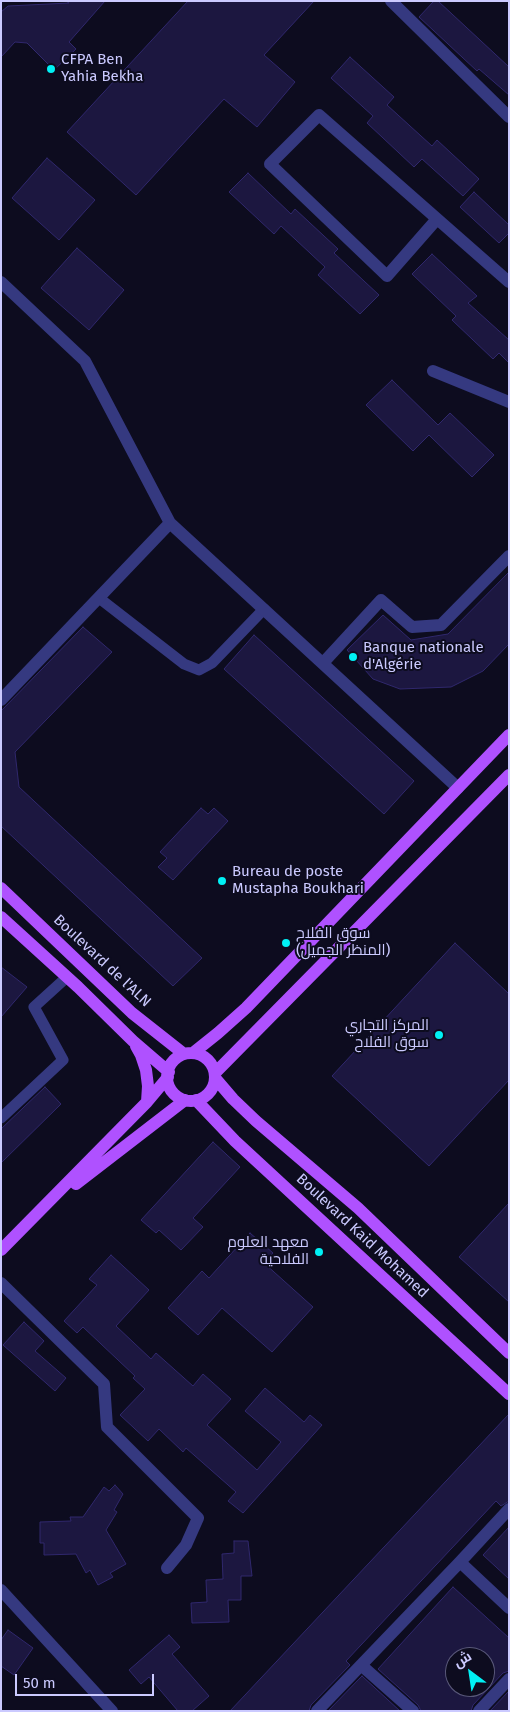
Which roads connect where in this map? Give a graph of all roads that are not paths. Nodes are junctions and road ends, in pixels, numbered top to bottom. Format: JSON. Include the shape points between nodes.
{"nodes":[{"id":1,"x":395,"y":2,"type":"edge"},
{"id":2,"x":509,"y":117,"type":"edge"},
{"id":3,"x":437,"y":220,"type":"junction"},
{"id":4,"x":1,"y":282,"type":"edge"},
{"id":5,"x":509,"y":282,"type":"edge"},
{"id":6,"x":433,"y":371,"type":"dead end"},
{"id":7,"x":509,"y":402,"type":"edge"},
{"id":8,"x":170,"y":523,"type":"junction"},
{"id":9,"x":509,"y":556,"type":"edge"},
{"id":10,"x":98,"y":598,"type":"junction"},
{"id":11,"x":264,"y":609,"type":"junction"},
{"id":12,"x":322,"y":663,"type":"junction"},
{"id":13,"x":1,"y":700,"type":"edge"},
{"id":14,"x":509,"y":735,"type":"edge"},
{"id":15,"x":509,"y":776,"type":"edge"},
{"id":16,"x":458,"y":788,"type":"junction"},
{"id":17,"x":1,"y":888,"type":"edge"},
{"id":18,"x":1,"y":917,"type":"edge"},
{"id":19,"x":67,"y":977,"type":"junction"},
{"id":20,"x":133,"y":1041,"type":"junction"},
{"id":21,"x":189,"y":1054,"type":"junction"},
{"id":22,"x":168,"y":1074,"type":"junction"},
{"id":23,"x":215,"y":1076,"type":"junction"},
{"id":24,"x":191,"y":1100,"type":"junction"},
{"id":25,"x":148,"y":1102,"type":"junction"},
{"id":26,"x":1,"y":1118,"type":"edge"},
{"id":27,"x":39,"y":1213,"type":"junction"},
{"id":28,"x":1,"y":1250,"type":"edge"},
{"id":29,"x":1,"y":1283,"type":"edge"},
{"id":30,"x":509,"y":1353,"type":"edge"},
{"id":31,"x":509,"y":1394,"type":"edge"},
{"id":32,"x":509,"y":1509,"type":"edge"},
{"id":33,"x":460,"y":1562,"type":"junction"},
{"id":34,"x":167,"y":1568,"type":"dead end"},
{"id":35,"x":1,"y":1590,"type":"edge"},
{"id":36,"x":509,"y":1608,"type":"edge"},
{"id":37,"x":361,"y":1665,"type":"junction"},
{"id":38,"x":509,"y":1679,"type":"edge"},
{"id":39,"x":112,"y":1711,"type":"edge"},
{"id":40,"x":317,"y":1711,"type":"edge"},
{"id":41,"x":413,"y":1711,"type":"edge"},
{"id":42,"x":479,"y":1711,"type":"edge"}],
"edges":[{"from":1,"to":2,"type":"street"},
{"from":3,"to":3,"type":"street","via":[[319,116],[270,164],[387,276]]},
{"from":3,"to":5,"type":"street"},
{"from":4,"to":8,"type":"street","via":[[85,361]]},
{"from":6,"to":7,"type":"street"},
{"from":8,"to":10,"type":"street"},
{"from":8,"to":11,"type":"street"},
{"from":9,"to":12,"type":"street","via":[[441,625],[412,627],[381,600]]},
{"from":10,"to":11,"type":"lane","via":[[184,664],[199,670],[212,663]]},
{"from":10,"to":13,"type":"street"},
{"from":11,"to":12,"type":"street"},
{"from":12,"to":16,"type":"street"},
{"from":14,"to":16,"type":"main road"},
{"from":15,"to":23,"type":"main road"},
{"from":16,"to":21,"type":"main road","via":[[246,1008],[218,1034]]},
{"from":17,"to":21,"type":"main road","name":"Boulevard de l'ALN","via":[[132,1013]]},
{"from":18,"to":19,"type":"main road"},
{"from":19,"to":20,"type":"main road"},
{"from":19,"to":26,"type":"lane","via":[[34,1007],[63,1060]]},
{"from":20,"to":22,"type":"main road"},
{"from":20,"to":25,"type":"main road","via":[[146,1070]]},
{"from":21,"to":22,"type":"main road","via":[[174,1061]]},
{"from":21,"to":23,"type":"main road","via":[[205,1057]]},
{"from":22,"to":24,"type":"main road","via":[[170,1089],[179,1098]]},
{"from":22,"to":25,"type":"main road"},
{"from":23,"to":24,"type":"main road","via":[[207,1095]]},
{"from":23,"to":30,"type":"main road","name":"Boulevard Kaid Mohamed","via":[[256,1121],[358,1208]]},
{"from":24,"to":27,"type":"main road"},
{"from":24,"to":31,"type":"main road","name":"Boulevard Kaid Mohamed"},
{"from":25,"to":27,"type":"main road"},
{"from":27,"to":28,"type":"main road"},
{"from":29,"to":34,"type":"street","via":[[104,1384],[107,1427],[198,1518],[186,1545]]},
{"from":32,"to":33,"type":"street"},
{"from":33,"to":36,"type":"street"},
{"from":33,"to":37,"type":"street"},
{"from":35,"to":39,"type":"street"},
{"from":37,"to":40,"type":"street"},
{"from":37,"to":41,"type":"street"},
{"from":38,"to":42,"type":"street"}]}
